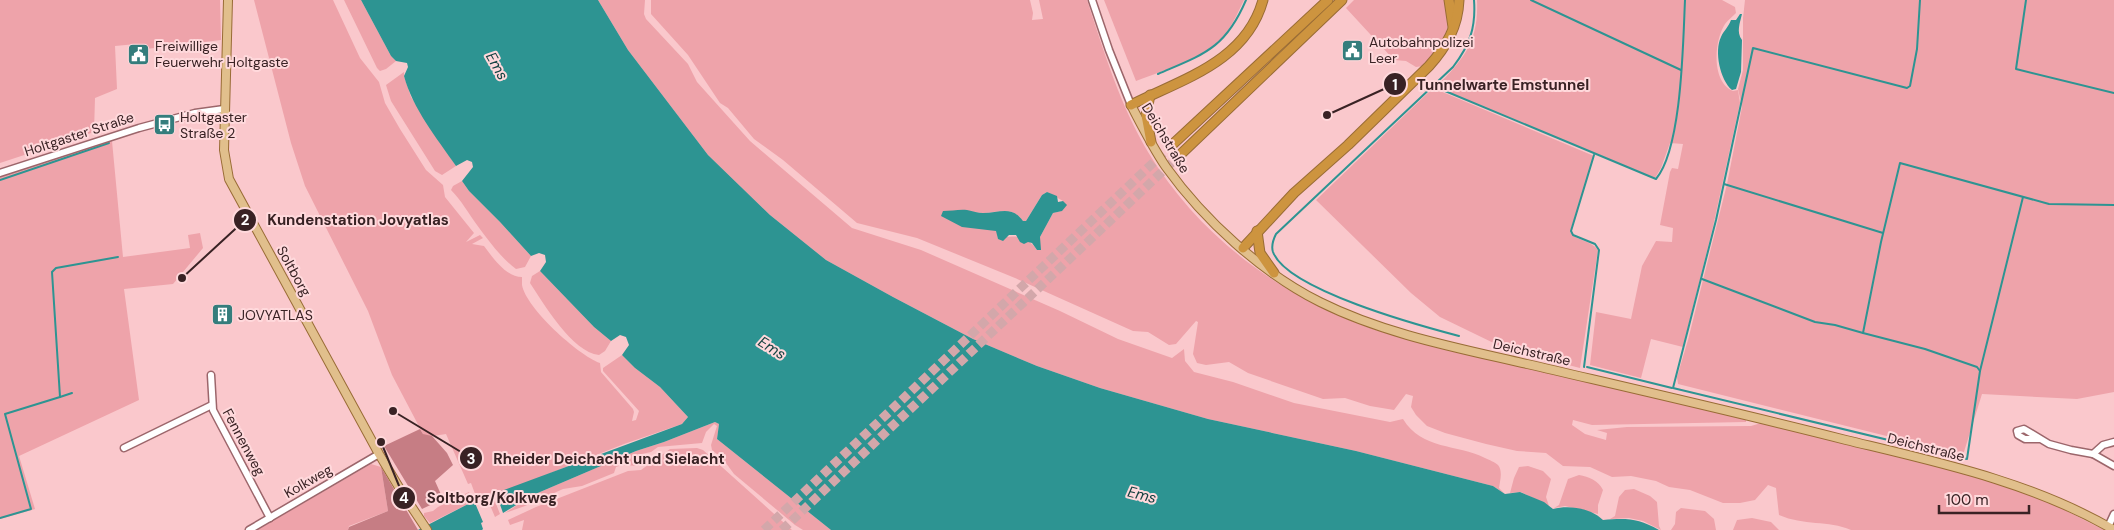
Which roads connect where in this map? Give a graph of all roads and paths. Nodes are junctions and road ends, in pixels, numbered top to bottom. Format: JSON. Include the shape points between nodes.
{"nodes":[{"id":1,"x":228,"y":0,"type":"edge"},
{"id":2,"x":1092,"y":0,"type":"edge"},
{"id":3,"x":1262,"y":0,"type":"edge"},
{"id":4,"x":1328,"y":0,"type":"edge"},
{"id":5,"x":1342,"y":0,"type":"edge"},
{"id":6,"x":1448,"y":0,"type":"edge"},
{"id":7,"x":1459,"y":0,"type":"edge"},
{"id":8,"x":1321,"y":4,"type":"edge"},
{"id":9,"x":1451,"y":37,"type":"junction"},
{"id":10,"x":1150,"y":95,"type":"junction"},
{"id":11,"x":1131,"y":104,"type":"junction"},
{"id":12,"x":224,"y":113,"type":"junction"},
{"id":13,"x":1151,"y":142,"type":"junction"},
{"id":14,"x":1173,"y":144,"type":"tunnel mouth"},
{"id":15,"x":1182,"y":153,"type":"tunnel mouth"},
{"id":16,"x":0,"y":173,"type":"edge"},
{"id":17,"x":1257,"y":231,"type":"junction"},
{"id":18,"x":1242,"y":248,"type":"junction"},
{"id":19,"x":1274,"y":273,"type":"junction"},
{"id":20,"x":211,"y":375,"type":"dead end"},
{"id":21,"x":212,"y":405,"type":"junction"},
{"id":22,"x":2040,"y":439,"type":"dead end"},
{"id":23,"x":2114,"y":442,"type":"edge"},
{"id":24,"x":124,"y":448,"type":"dead end"},
{"id":25,"x":379,"y":454,"type":"junction"},
{"id":26,"x":2093,"y":454,"type":"junction"},
{"id":27,"x":2114,"y":466,"type":"edge"},
{"id":28,"x":2114,"y":514,"type":"edge"},
{"id":29,"x":270,"y":518,"type":"junction"},
{"id":30,"x":2111,"y":528,"type":"edge"},
{"id":31,"x":249,"y":530,"type":"edge"},
{"id":32,"x":428,"y":530,"type":"edge"}],
"edges":[{"from":1,"to":12,"type":"main road","name":"Soltborg"},
{"from":2,"to":11,"type":"street","name":"Deichstraße","via":[[1108,50]]},
{"from":3,"to":10,"type":"highway","via":[[1250,30],[1227,55],[1204,70]]},
{"from":4,"to":8,"type":"highway"},
{"from":5,"to":15,"type":"highway"},
{"from":6,"to":9,"type":"highway","via":[[1453,18]]},
{"from":7,"to":9,"type":"highway"},
{"from":8,"to":14,"type":"highway"},
{"from":9,"to":17,"type":"highway","via":[[1441,53],[1407,89]]},
{"from":10,"to":11,"type":"highway"},
{"from":10,"to":13,"type":"highway","via":[[1146,116]]},
{"from":11,"to":13,"type":"main road","name":"Deichstraße"},
{"from":12,"to":16,"type":"street","name":"Holtgaster Straße","via":[[195,113]]},
{"from":12,"to":25,"type":"main road","name":"Soltborg","via":[[224,160],[230,178]]},
{"from":13,"to":18,"type":"main road","name":"Deichstraße","via":[[1185,192]]},
{"from":17,"to":18,"type":"highway"},
{"from":17,"to":19,"type":"highway","via":[[1260,253]]},
{"from":18,"to":19,"type":"main road","name":"Deichstraße"},
{"from":19,"to":30,"type":"main road","name":"Deichstraße","via":[[1320,302],[1380,325],[1467,350],[1955,467],[2051,500]]},
{"from":20,"to":21,"type":"street","name":"Fennenweg"},
{"from":21,"to":24,"type":"street","name":"Fennenweg"},
{"from":21,"to":29,"type":"street","name":"Fennenweg"},
{"from":22,"to":26,"type":"street"},
{"from":23,"to":26,"type":"street","via":[[2103,445]]},
{"from":25,"to":29,"type":"street","name":"Kolkweg"},
{"from":25,"to":32,"type":"main road","name":"Soltborg"},
{"from":26,"to":27,"type":"street"},
{"from":28,"to":30,"type":"street"},
{"from":29,"to":31,"type":"street","name":"Kolkweg"}]}
